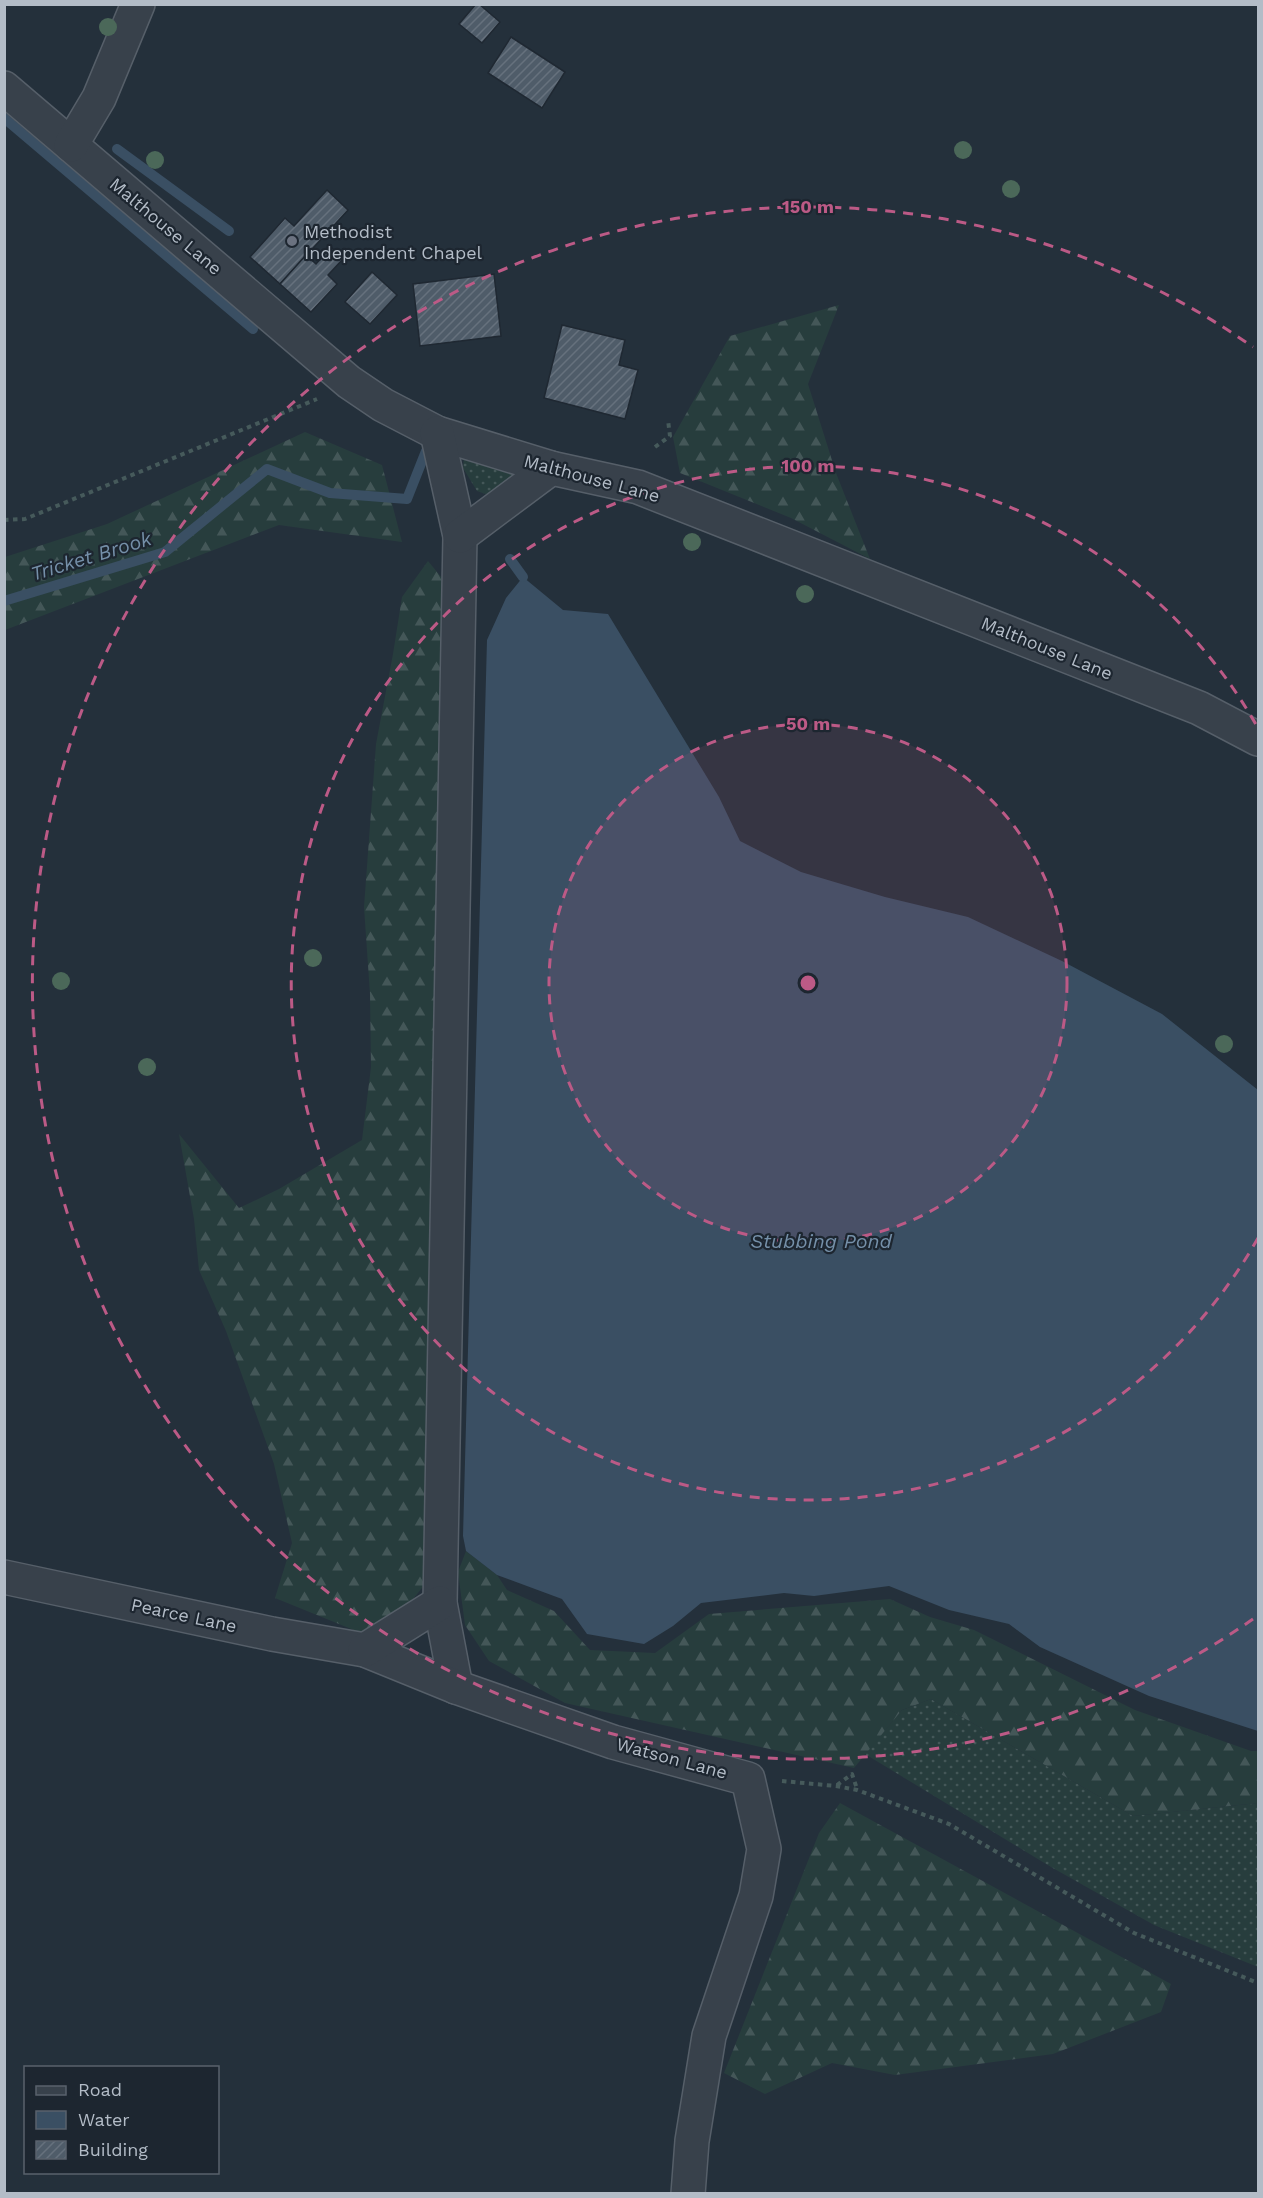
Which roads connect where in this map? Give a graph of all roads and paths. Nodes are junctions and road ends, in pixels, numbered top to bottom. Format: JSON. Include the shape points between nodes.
{"nodes":[{"id":1,"x":138,"y":4,"type":"edge"},
{"id":2,"x":4,"y":88,"type":"edge"},
{"id":3,"x":71,"y":145,"type":"junction"},
{"id":4,"x":349,"y":382,"type":"junction"},
{"id":5,"x":668,"y":420,"type":"dead end"},
{"id":6,"x":437,"y":433,"type":"junction"},
{"id":7,"x":655,"y":447,"type":"dead end"},
{"id":8,"x":551,"y":468,"type":"junction"},
{"id":9,"x":4,"y":520,"type":"edge"},
{"id":10,"x":460,"y":536,"type":"junction"},
{"id":11,"x":1258,"y":739,"type":"edge"},
{"id":12,"x":4,"y":1577,"type":"edge"},
{"id":13,"x":440,"y":1603,"type":"junction"},
{"id":14,"x":365,"y":1650,"type":"junction"},
{"id":15,"x":456,"y":1687,"type":"junction"},
{"id":16,"x":748,"y":1779,"type":"junction"},
{"id":17,"x":837,"y":1786,"type":"junction"},
{"id":18,"x":857,"y":1790,"type":"junction"},
{"id":19,"x":1258,"y":1983,"type":"edge"},
{"id":20,"x":688,"y":2193,"type":"edge"}],
"edges":[{"from":1,"to":3,"type":"street","via":[[99,99]]},
{"from":2,"to":3,"type":"street","name":"Malthouse Lane"},
{"from":3,"to":4,"type":"street","name":"Malthouse Lane"},
{"from":4,"to":6,"type":"street","name":"Malthouse Lane"},
{"from":4,"to":9,"type":"path","via":[[334,392],[25,519]]},
{"from":5,"to":7,"type":"path","via":[[670,436]]},
{"from":6,"to":8,"type":"street","name":"Malthouse Lane"},
{"from":6,"to":10,"type":"street"},
{"from":8,"to":10,"type":"street"},
{"from":8,"to":11,"type":"street","name":"Malthouse Lane","via":[[638,487],[1199,708]]},
{"from":10,"to":13,"type":"street"},
{"from":12,"to":14,"type":"street","name":"Pearce Lane"},
{"from":13,"to":14,"type":"street"},
{"from":13,"to":15,"type":"street"},
{"from":14,"to":15,"type":"street","name":"Watson Lane"},
{"from":15,"to":16,"type":"street","name":"Watson Lane","via":[[613,1742]]},
{"from":16,"to":17,"type":"path"},
{"from":16,"to":20,"type":"street","name":"Watson Lane","via":[[764,1849],[756,1896],[709,2036]]},
{"from":17,"to":18,"type":"path"},
{"from":17,"to":18,"type":"path","via":[[852,1774]]},
{"from":18,"to":19,"type":"path","via":[[949,1824],[1134,1933]]}]}
